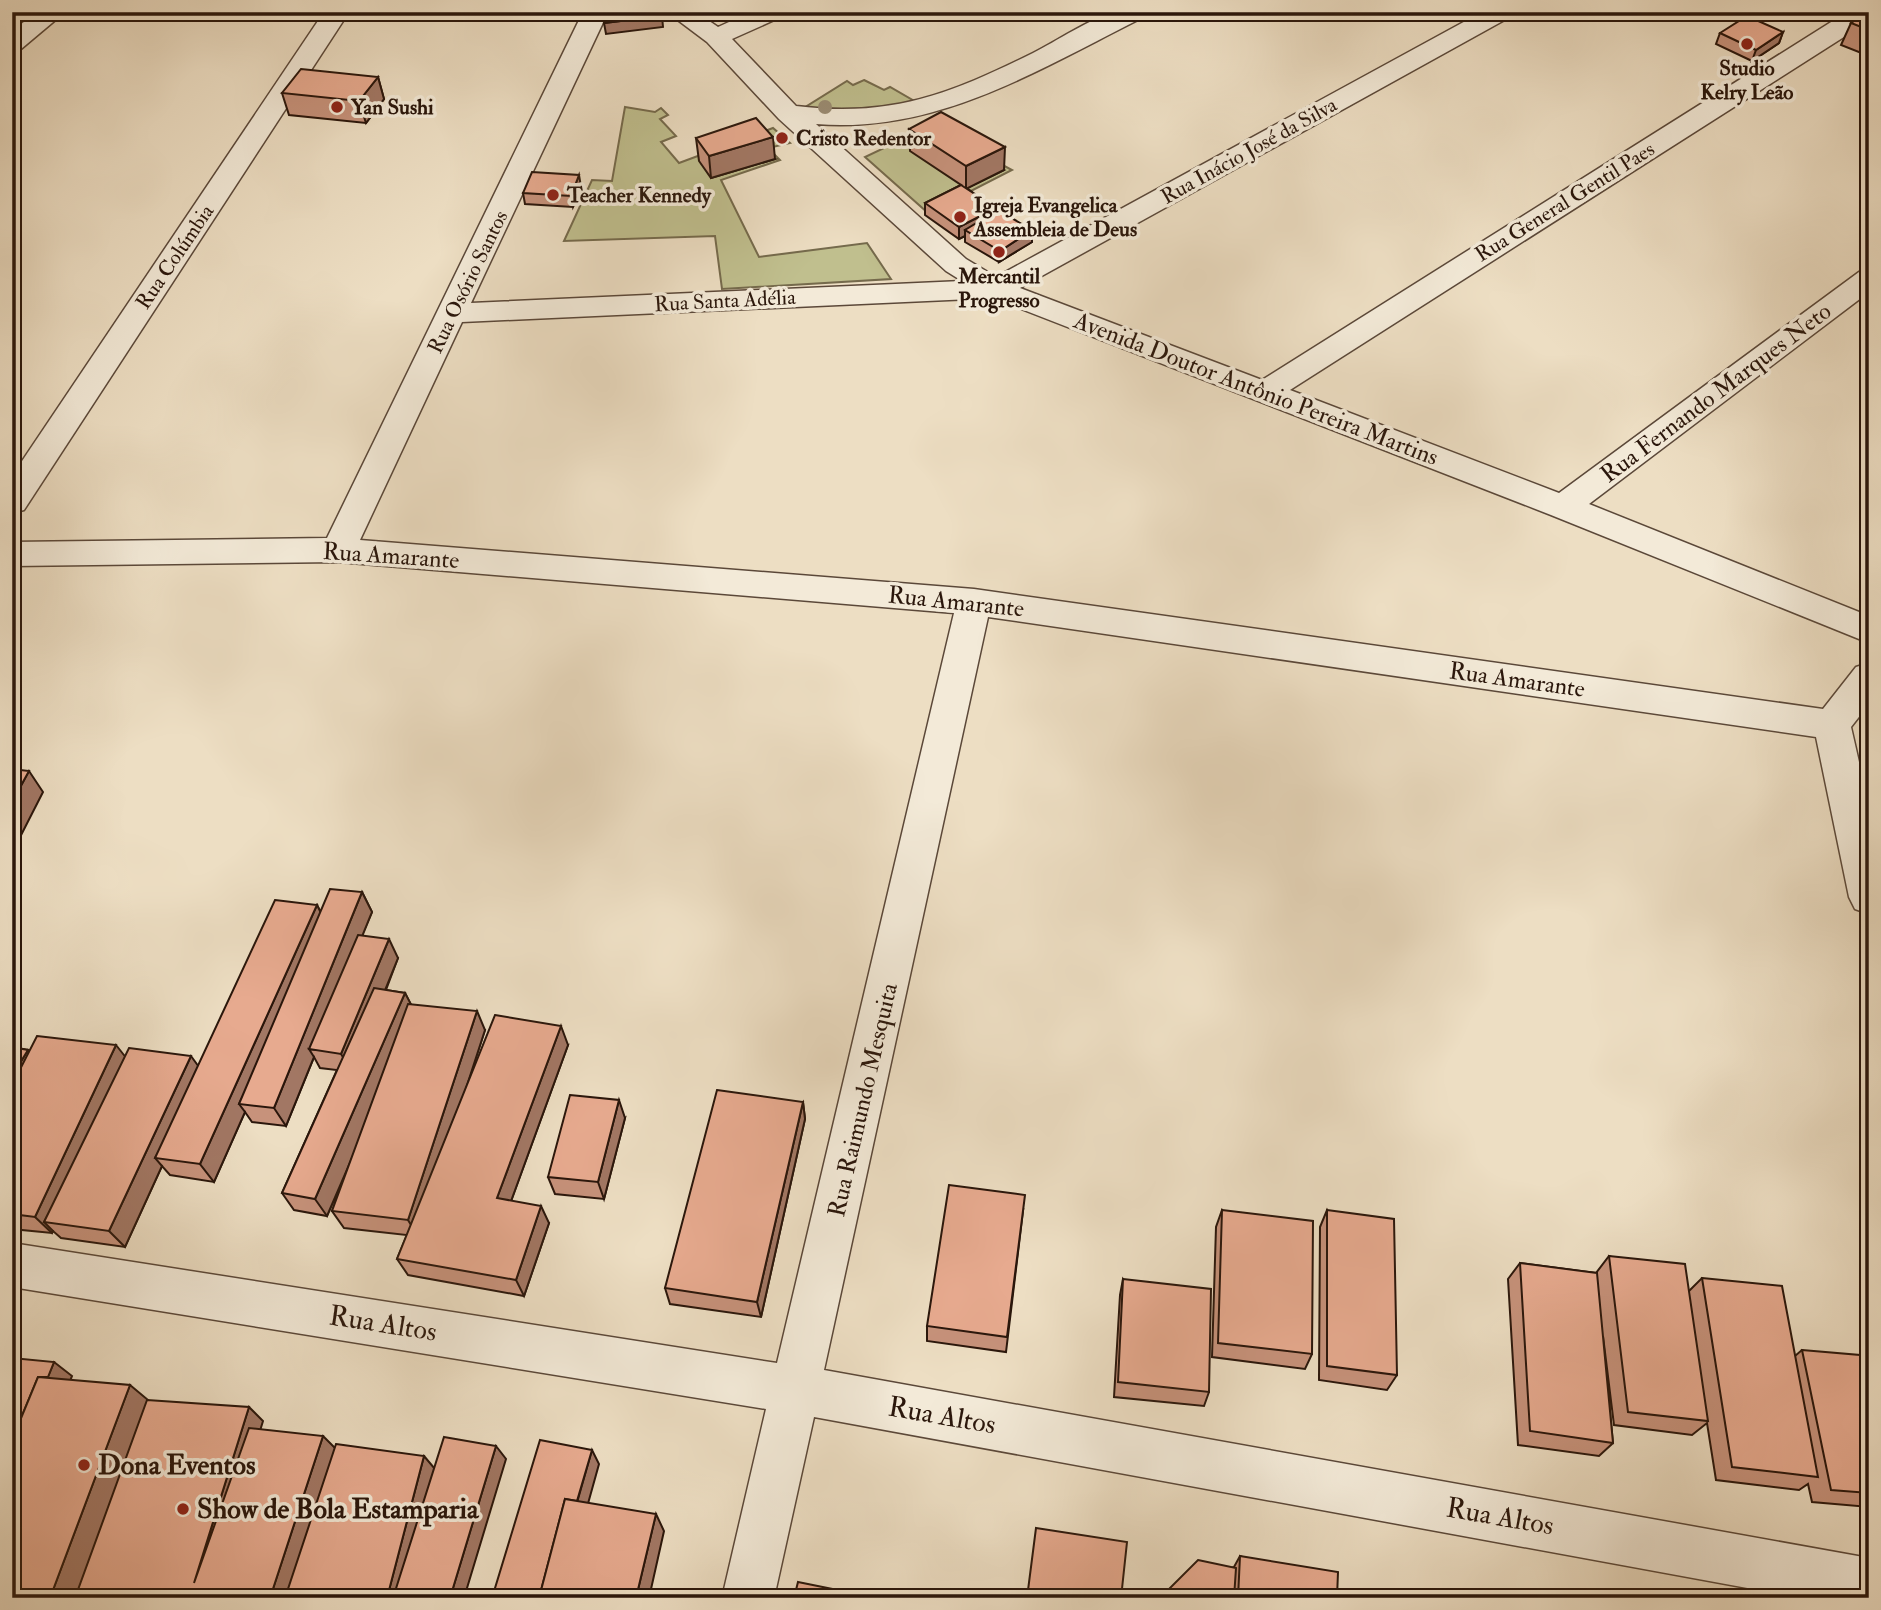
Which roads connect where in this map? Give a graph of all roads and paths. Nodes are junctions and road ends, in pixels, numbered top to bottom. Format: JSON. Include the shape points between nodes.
{"nodes":[{"id":1,"x":53,"y":12,"type":"edge"},
{"id":2,"x":337,"y":12,"type":"edge"},
{"id":3,"x":596,"y":12,"type":"edge"},
{"id":4,"x":679,"y":12,"type":"edge"},
{"id":5,"x":772,"y":12,"type":"edge"},
{"id":6,"x":1135,"y":12,"type":"edge"},
{"id":7,"x":1501,"y":12,"type":"edge"},
{"id":8,"x":1865,"y":12,"type":"edge"},
{"id":9,"x":716,"y":37,"type":"junction"},
{"id":10,"x":12,"y":44,"type":"edge"},
{"id":11,"x":788,"y":113,"type":"junction"},
{"id":12,"x":1869,"y":278,"type":"edge"},
{"id":13,"x":996,"y":289,"type":"junction"},
{"id":14,"x":453,"y":313,"type":"junction"},
{"id":15,"x":1265,"y":391,"type":"junction"},
{"id":16,"x":12,"y":502,"type":"edge"},
{"id":17,"x":1563,"y":507,"type":"junction"},
{"id":18,"x":338,"y":550,"type":"junction"},
{"id":19,"x":12,"y":554,"type":"edge"},
{"id":20,"x":974,"y":602,"type":"junction"},
{"id":21,"x":1869,"y":630,"type":"edge"},
{"id":22,"x":1869,"y":677,"type":"edge"},
{"id":23,"x":1832,"y":726,"type":"junction"},
{"id":24,"x":1869,"y":897,"type":"edge"},
{"id":25,"x":12,"y":1265,"type":"edge"},
{"id":26,"x":798,"y":1390,"type":"junction"},
{"id":27,"x":1869,"y":1584,"type":"edge"},
{"id":28,"x":748,"y":1598,"type":"edge"}],
"edges":[{"from":1,"to":10,"type":"street"},
{"from":2,"to":16,"type":"street","name":"Rua Colúmbia"},
{"from":3,"to":14,"type":"street","name":"Rua Osório Santos"},
{"from":4,"to":9,"type":"street","name":"Avenida Doutor Antônio Pereira Martins"},
{"from":5,"to":9,"type":"street"},
{"from":6,"to":11,"type":"street","via":[[950,100],[855,118]]},
{"from":7,"to":13,"type":"street","name":"Rua Inácio José da Silva"},
{"from":8,"to":15,"type":"street","name":"Rua General Gentil Paes"},
{"from":9,"to":11,"type":"street","name":"Avenida Doutor Antônio Pereira Martins"},
{"from":11,"to":13,"type":"street","name":"Avenida Doutor Antônio Pereira Martins","via":[[956,265]]},
{"from":12,"to":17,"type":"street","name":"Rua Fernando Marques Neto"},
{"from":13,"to":14,"type":"street","name":"Rua Santa Adélia"},
{"from":13,"to":15,"type":"street","name":"Avenida Doutor Antônio Pereira Martins"},
{"from":14,"to":18,"type":"street","name":"Rua Osório Santos"},
{"from":15,"to":17,"type":"street","name":"Avenida Doutor Antônio Pereira Martins"},
{"from":17,"to":21,"type":"street","name":"Avenida Doutor Antônio Pereira Martins"},
{"from":18,"to":19,"type":"street","name":"Rua Amarante"},
{"from":18,"to":20,"type":"street","name":"Rua Amarante"},
{"from":20,"to":23,"type":"street","name":"Rua Amarante"},
{"from":20,"to":26,"type":"street","name":"Rua Raimundo Mesquita"},
{"from":22,"to":23,"type":"street"},
{"from":23,"to":24,"type":"street"},
{"from":25,"to":26,"type":"street","name":"Rua Altos"},
{"from":26,"to":27,"type":"street","name":"Rua Altos"},
{"from":26,"to":28,"type":"street","name":"Rua Raimundo Mesquita"}]}
